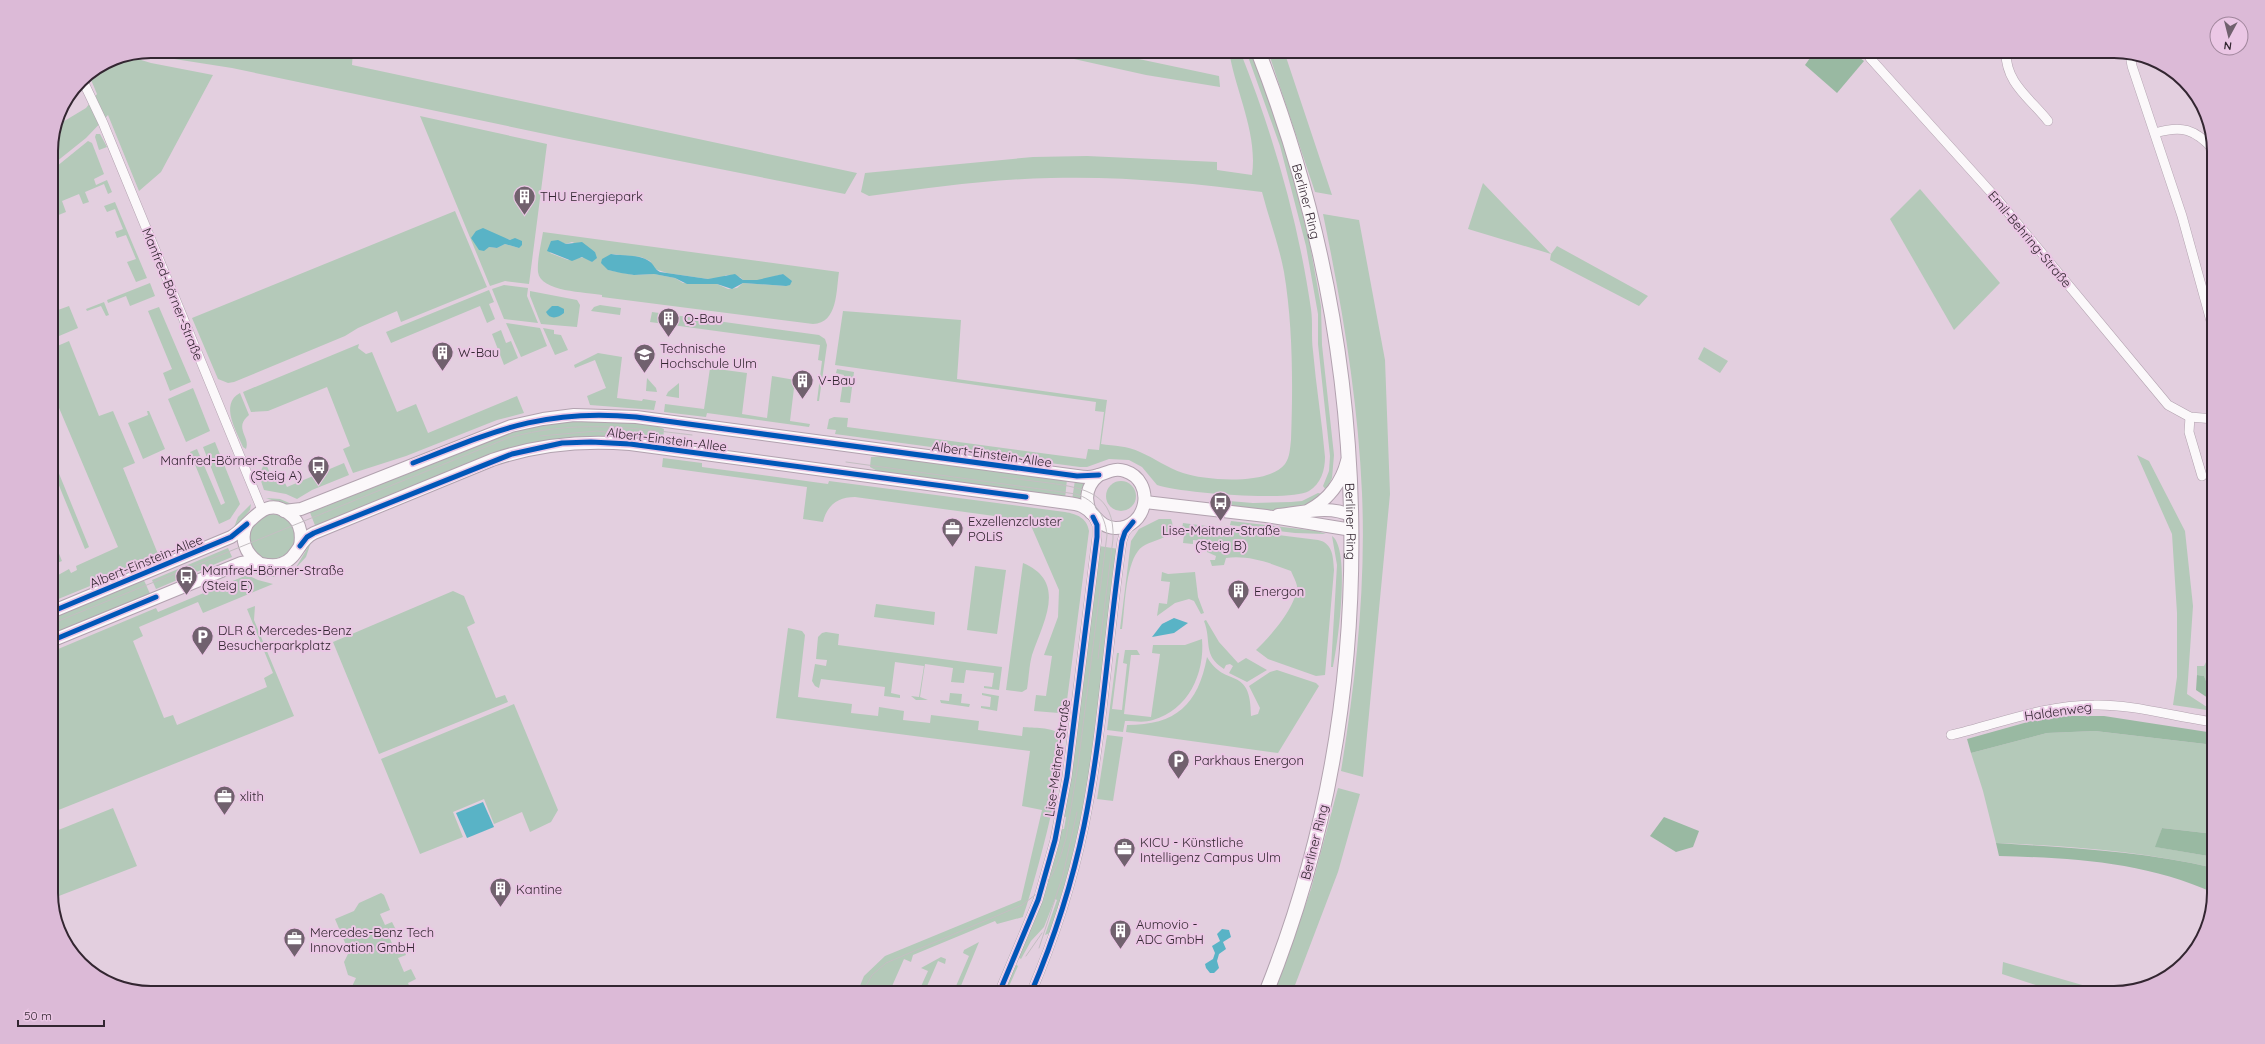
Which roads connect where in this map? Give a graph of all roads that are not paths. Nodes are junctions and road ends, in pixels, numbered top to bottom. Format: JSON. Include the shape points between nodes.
{"nodes":[{"id":1,"x":1260,"y":58,"type":"edge"},
{"id":2,"x":1870,"y":58,"type":"dead end"},
{"id":3,"x":2006,"y":58,"type":"edge"},
{"id":4,"x":2131,"y":60,"type":"edge"},
{"id":5,"x":85,"y":85,"type":"edge"},
{"id":6,"x":2048,"y":121,"type":"dead end"},
{"id":7,"x":2156,"y":133,"type":"junction"},
{"id":8,"x":2207,"y":143,"type":"edge"},
{"id":9,"x":2207,"y":307,"type":"edge"},
{"id":10,"x":2190,"y":418,"type":"junction"},
{"id":11,"x":2207,"y":419,"type":"edge"},
{"id":12,"x":1349,"y":456,"type":"junction"},
{"id":13,"x":1099,"y":475,"type":"junction"},
{"id":14,"x":2202,"y":476,"type":"dead end"},
{"id":15,"x":1145,"y":502,"type":"junction"},
{"id":16,"x":262,"y":510,"type":"junction"},
{"id":17,"x":284,"y":511,"type":"junction"},
{"id":18,"x":1307,"y":512,"type":"junction"},
{"id":19,"x":1092,"y":515,"type":"junction"},
{"id":20,"x":1266,"y":516,"type":"junction"},
{"id":21,"x":1133,"y":522,"type":"junction"},
{"id":22,"x":1352,"y":523,"type":"junction"},
{"id":23,"x":246,"y":524,"type":"junction"},
{"id":24,"x":300,"y":546,"type":"junction"},
{"id":25,"x":258,"y":562,"type":"junction"},
{"id":26,"x":58,"y":609,"type":"edge"},
{"id":27,"x":58,"y":638,"type":"edge"},
{"id":28,"x":2207,"y":721,"type":"edge"},
{"id":29,"x":1951,"y":734,"type":"dead end"},
{"id":30,"x":1002,"y":986,"type":"edge"},
{"id":31,"x":1034,"y":986,"type":"edge"},
{"id":32,"x":1268,"y":986,"type":"edge"}],
"edges":[{"from":1,"to":12,"type":"main road","name":"Berliner Ring","via":[[1291,144],[1322,263],[1339,364]]},
{"from":2,"to":10,"type":"street","name":"Emil-Behring-Straße","via":[[1997,198],[2168,405]]},
{"from":3,"to":6,"type":"street","via":[[2010,76],[2017,87]]},
{"from":4,"to":7,"type":"street"},
{"from":5,"to":16,"type":"street","name":"Manfred-Börner-Straße","via":[[103,123]]},
{"from":7,"to":8,"type":"street","via":[[2180,128],[2189,130]]},
{"from":7,"to":9,"type":"street"},
{"from":10,"to":11,"type":"street","name":"Emil-Behring-Straße"},
{"from":10,"to":14,"type":"street","via":[[2189,432]]},
{"from":12,"to":18,"type":"street","via":[[1336,486],[1322,502]]},
{"from":12,"to":22,"type":"main road","name":"Berliner Ring"},
{"from":13,"to":15,"type":"street","name":"Albert-Einstein-Allee","via":[[1116,470],[1130,473],[1143,487]]},
{"from":13,"to":17,"type":"street","name":"Albert-Einstein-Allee","via":[[1072,476],[636,417],[583,415],[543,419],[501,429],[304,508]]},
{"from":13,"to":19,"type":"street","via":[[1092,482],[1087,495]]},
{"from":15,"to":20,"type":"street"},
{"from":15,"to":21,"type":"street","via":[[1140,515]]},
{"from":16,"to":17,"type":"street","name":"Albert-Einstein-Allee","via":[[275,508]]},
{"from":16,"to":23,"type":"street","name":"Albert-Einstein-Allee","via":[[252,516]]},
{"from":17,"to":24,"type":"street","via":[[292,516],[299,527]]},
{"from":18,"to":20,"type":"street"},
{"from":18,"to":22,"type":"street","via":[[1333,510]]},
{"from":19,"to":21,"type":"street","name":"Albert-Einstein-Allee","via":[[1101,524],[1115,528]]},
{"from":19,"to":24,"type":"street","name":"Albert-Einstein-Allee","via":[[1083,506],[1068,503],[630,444],[581,442],[532,448],[492,460],[311,534]]},
{"from":19,"to":30,"type":"street","name":"Lise-Meitner-Straße","via":[[1097,525],[1097,537],[1062,806],[1042,889]]},
{"from":20,"to":22,"type":"street"},
{"from":21,"to":31,"type":"street","via":[[1122,541],[1082,834],[1063,908]]},
{"from":22,"to":32,"type":"main road","name":"Berliner Ring","via":[[1349,638],[1341,710],[1325,797],[1302,892]]},
{"from":23,"to":25,"type":"street","via":[[244,544]]},
{"from":23,"to":26,"type":"street","name":"Albert-Einstein-Allee","via":[[231,538]]},
{"from":24,"to":25,"type":"street","name":"Albert-Einstein-Allee","via":[[293,557],[281,564],[268,566]]},
{"from":25,"to":27,"type":"street","name":"Albert-Einstein-Allee","via":[[241,563]]},
{"from":28,"to":29,"type":"street","name":"Haldenweg","via":[[2118,706],[2094,705],[2036,712]]}]}
